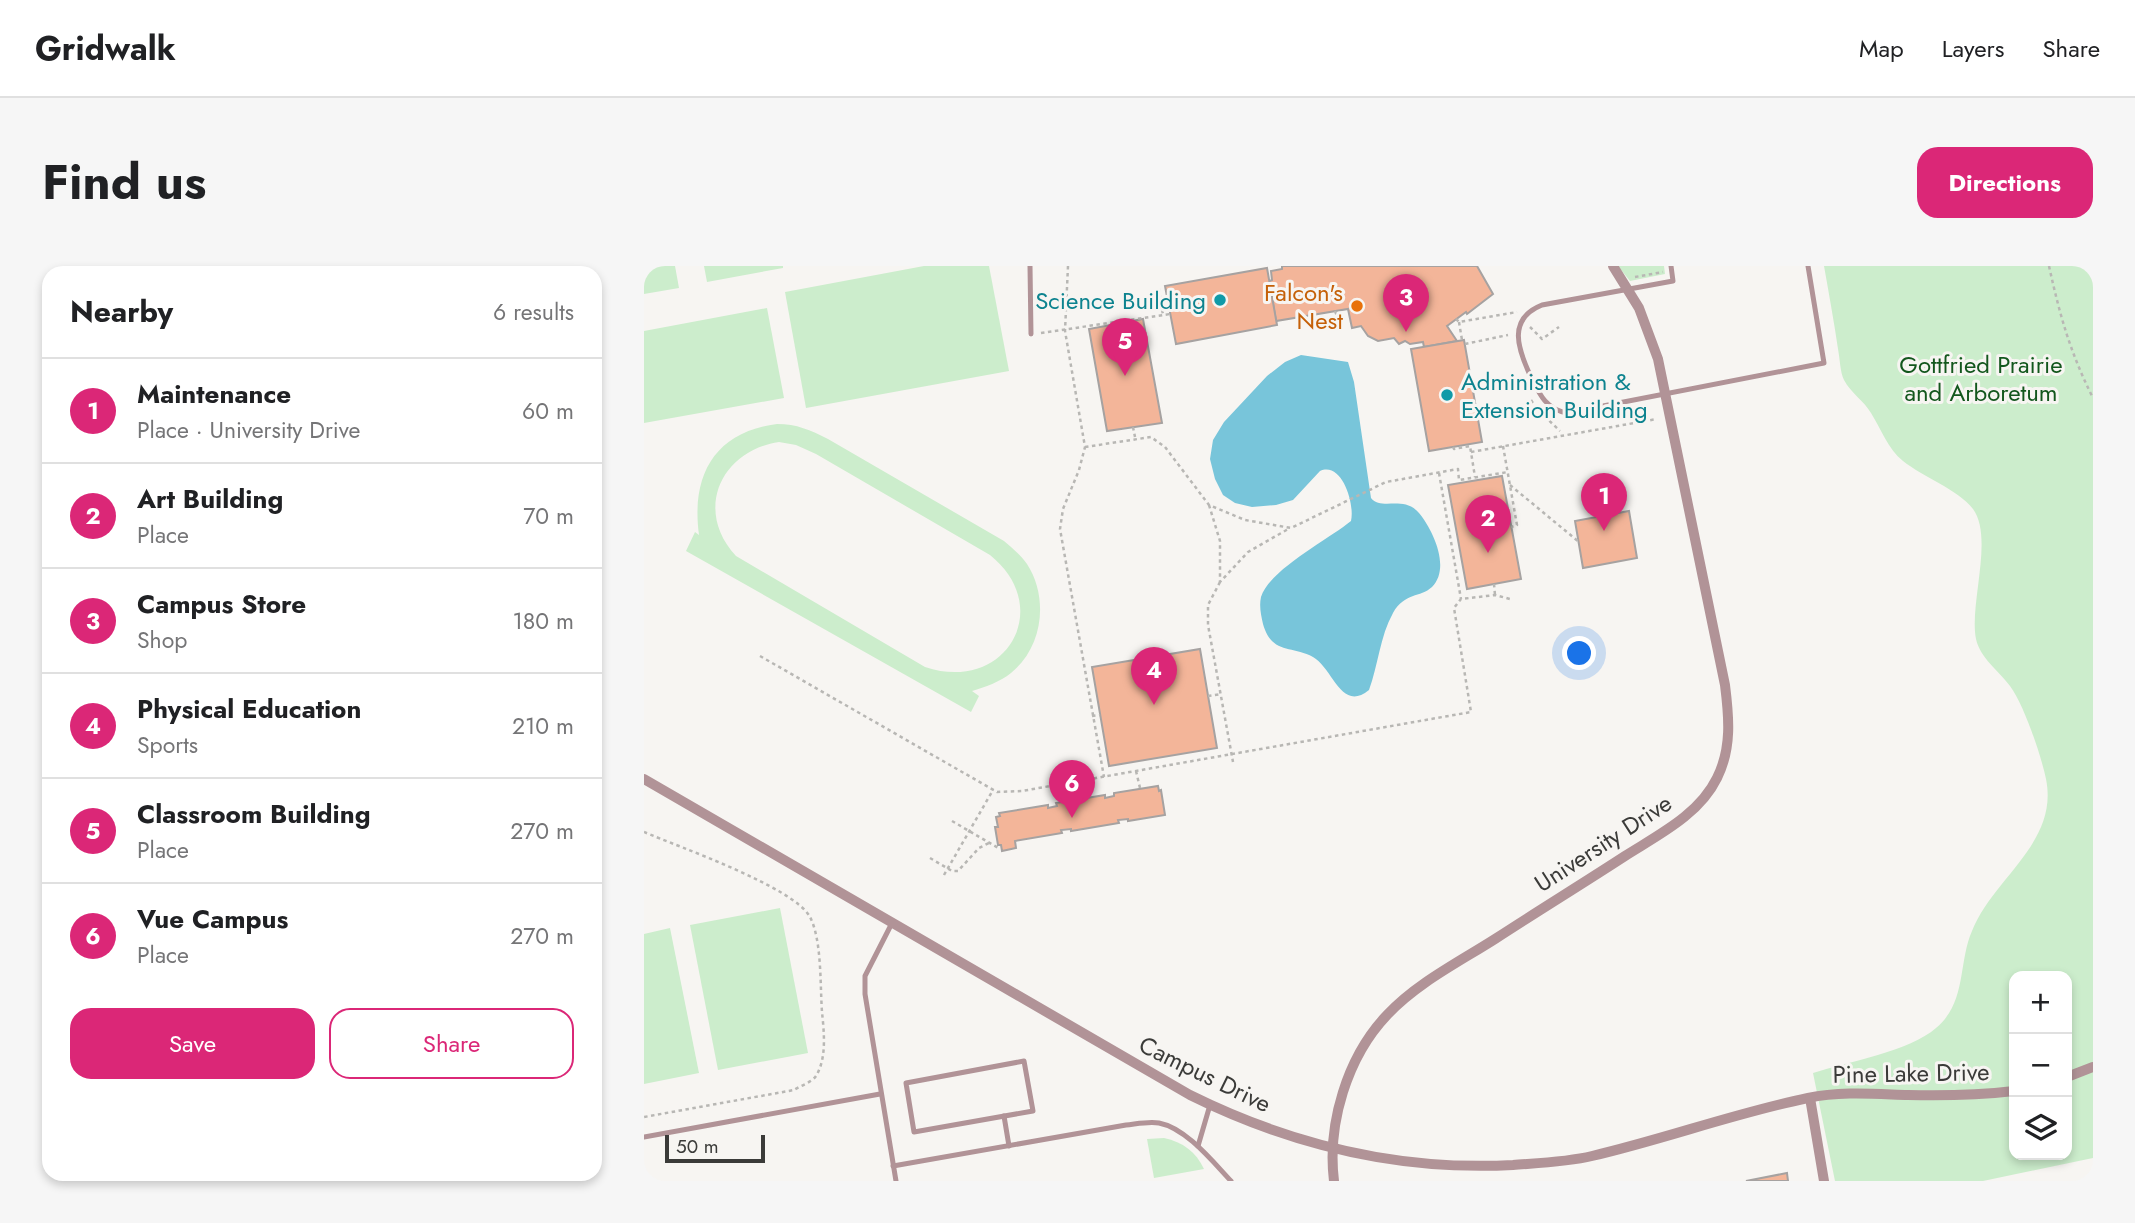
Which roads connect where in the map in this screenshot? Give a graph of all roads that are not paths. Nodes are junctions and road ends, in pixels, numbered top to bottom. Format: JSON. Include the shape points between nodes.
{"nodes":[{"id":1,"x":1030,"y":266,"type":"edge"},
{"id":2,"x":1613,"y":266,"type":"edge"},
{"id":3,"x":1808,"y":266,"type":"edge"},
{"id":4,"x":1671,"y":268,"type":"edge"},
{"id":5,"x":1626,"y":284,"type":"junction"},
{"id":6,"x":1031,"y":334,"type":"road end"},
{"id":7,"x":1665,"y":393,"type":"junction"},
{"id":8,"x":644,"y":779,"type":"edge"},
{"id":9,"x":892,"y":923,"type":"junction"},
{"id":10,"x":2093,"y":1067,"type":"edge"},
{"id":11,"x":2072,"y":1075,"type":"edge"},
{"id":12,"x":2009,"y":1091,"type":"edge"},
{"id":13,"x":880,"y":1094,"type":"junction"},
{"id":14,"x":1810,"y":1098,"type":"junction"},
{"id":15,"x":1210,"y":1105,"type":"junction"},
{"id":16,"x":1004,"y":1116,"type":"junction"},
{"id":17,"x":644,"y":1138,"type":"edge"},
{"id":18,"x":1009,"y":1146,"type":"junction"},
{"id":19,"x":1198,"y":1146,"type":"junction"},
{"id":20,"x":1332,"y":1149,"type":"junction"},
{"id":21,"x":893,"y":1166,"type":"junction"},
{"id":22,"x":896,"y":1181,"type":"edge"},
{"id":23,"x":1231,"y":1181,"type":"edge"},
{"id":24,"x":1335,"y":1181,"type":"edge"},
{"id":25,"x":1824,"y":1181,"type":"edge"}],
"edges":[{"from":1,"to":6,"type":"lane"},
{"from":2,"to":5,"type":"street","name":"University Drive"},
{"from":3,"to":7,"type":"lane","via":[[1824,363]]},
{"from":4,"to":5,"type":"lane","via":[[1673,281]]},
{"from":5,"to":7,"type":"street","name":"University Drive","via":[[1647,326]]},
{"from":5,"to":7,"type":"lane","via":[[1532,310],[1518,335],[1520,354],[1538,391],[1555,410],[1567,413]]},
{"from":7,"to":20,"type":"street","name":"University Drive","via":[[1727,703],[1727,744],[1717,778],[1702,800],[1671,827],[1426,983],[1386,1016],[1353,1068],[1333,1128]]},
{"from":8,"to":9,"type":"street","name":"Campus Drive"},
{"from":9,"to":13,"type":"lane","via":[[865,976]]},
{"from":9,"to":15,"type":"street","name":"Campus Drive"},
{"from":10,"to":11,"type":"street"},
{"from":12,"to":14,"type":"street","name":"Pine Lake Drive"},
{"from":13,"to":17,"type":"lane"},
{"from":13,"to":21,"type":"lane"},
{"from":14,"to":20,"type":"street","name":"Campus Drive","via":[[1590,1156],[1546,1163],[1435,1164]]},
{"from":14,"to":25,"type":"street"},
{"from":15,"to":19,"type":"lane"},
{"from":15,"to":20,"type":"street","name":"Campus Drive"},
{"from":16,"to":16,"type":"lane","via":[[914,1132],[905,1083],[1024,1061],[1033,1111]]},
{"from":16,"to":18,"type":"lane"},
{"from":18,"to":19,"type":"lane","via":[[1159,1123]]},
{"from":18,"to":21,"type":"lane"},
{"from":19,"to":23,"type":"lane"},
{"from":20,"to":24,"type":"street","name":"University Drive"},
{"from":21,"to":22,"type":"lane"}]}
